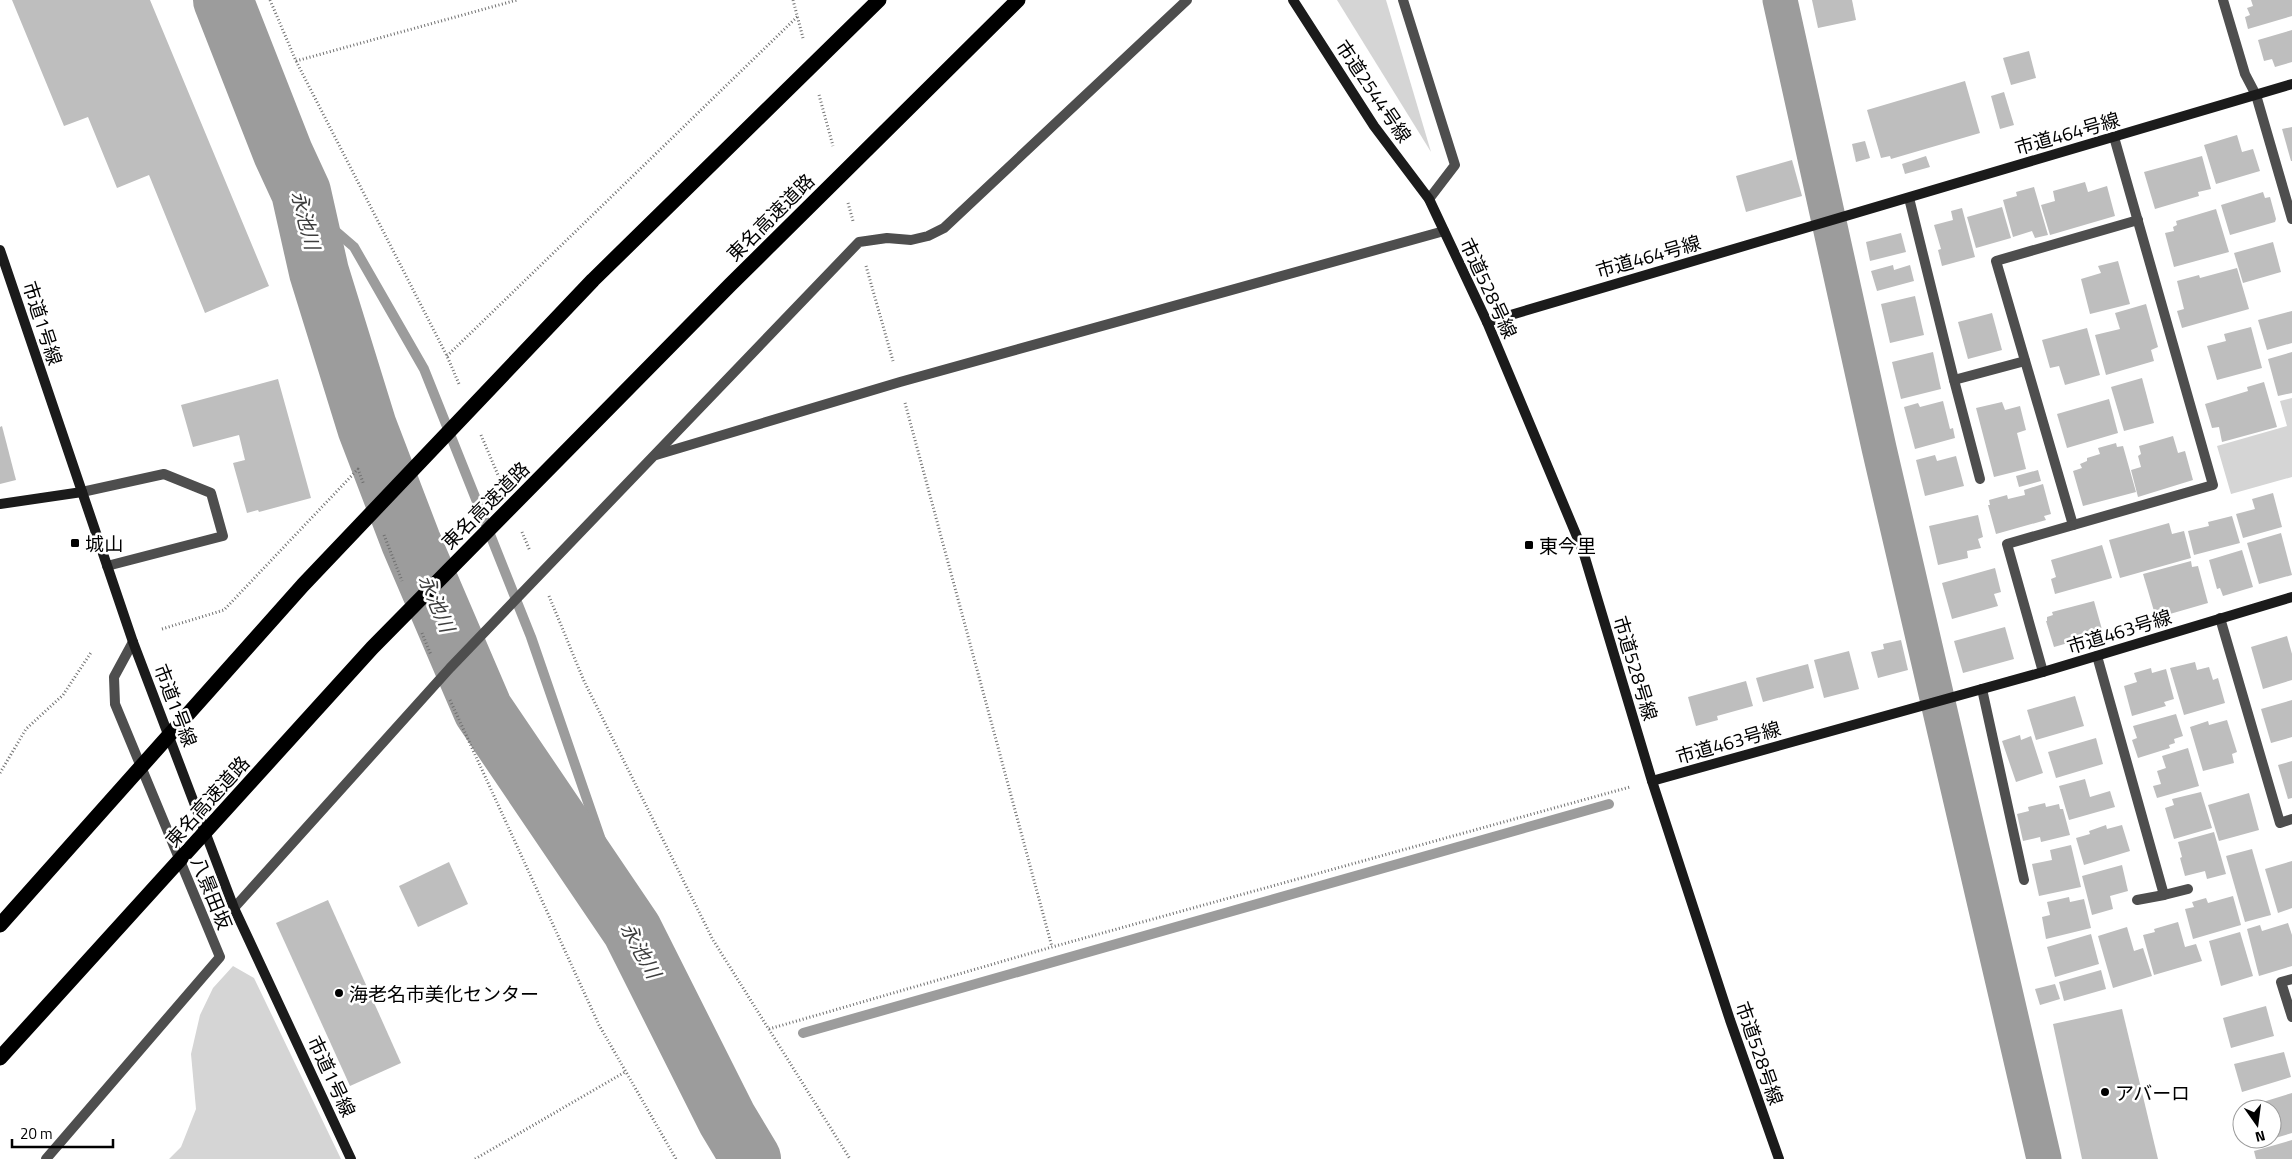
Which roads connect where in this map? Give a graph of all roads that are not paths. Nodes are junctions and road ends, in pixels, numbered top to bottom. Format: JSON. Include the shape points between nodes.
{"nodes":[{"id":1,"x":879,"y":0,"type":"edge"},
{"id":2,"x":1018,"y":0,"type":"edge"},
{"id":3,"x":1187,"y":0,"type":"edge"},
{"id":4,"x":1294,"y":0,"type":"edge"},
{"id":5,"x":1403,"y":0,"type":"edge"},
{"id":6,"x":2223,"y":0,"type":"edge"},
{"id":7,"x":2292,"y":84,"type":"edge"},
{"id":8,"x":2256,"y":95,"type":"junction"},
{"id":9,"x":2114,"y":137,"type":"junction"},
{"id":10,"x":1909,"y":198,"type":"junction"},
{"id":11,"x":1429,"y":199,"type":"junction"},
{"id":12,"x":2292,"y":219,"type":"edge"},
{"id":13,"x":2138,"y":220,"type":"junction"},
{"id":14,"x":1444,"y":231,"type":"junction"},
{"id":15,"x":0,"y":250,"type":"edge"},
{"id":16,"x":1487,"y":322,"type":"junction"},
{"id":17,"x":2025,"y":361,"type":"junction"},
{"id":18,"x":1954,"y":380,"type":"junction"},
{"id":19,"x":655,"y":455,"type":"junction"},
{"id":20,"x":1980,"y":479,"type":"dead end"},
{"id":21,"x":82,"y":492,"type":"junction"},
{"id":22,"x":0,"y":504,"type":"edge"},
{"id":23,"x":2073,"y":525,"type":"junction"},
{"id":24,"x":107,"y":566,"type":"junction"},
{"id":25,"x":2292,"y":597,"type":"edge"},
{"id":26,"x":2220,"y":618,"type":"junction"},
{"id":27,"x":133,"y":642,"type":"junction"},
{"id":28,"x":2097,"y":656,"type":"junction"},
{"id":29,"x":2043,"y":672,"type":"junction"},
{"id":30,"x":1982,"y":689,"type":"junction"},
{"id":31,"x":1652,"y":781,"type":"junction"},
{"id":32,"x":2292,"y":819,"type":"edge"},
{"id":33,"x":2024,"y":880,"type":"dead end"},
{"id":34,"x":2188,"y":890,"type":"dead end"},
{"id":35,"x":2164,"y":895,"type":"junction"},
{"id":36,"x":2137,"y":900,"type":"dead end"},
{"id":37,"x":234,"y":908,"type":"junction"},
{"id":38,"x":0,"y":925,"type":"edge"},
{"id":39,"x":2292,"y":979,"type":"edge"},
{"id":40,"x":2292,"y":1017,"type":"edge"},
{"id":41,"x":0,"y":1058,"type":"edge"},
{"id":42,"x":46,"y":1159,"type":"edge"},
{"id":43,"x":351,"y":1159,"type":"edge"},
{"id":44,"x":1778,"y":1159,"type":"edge"}],
"edges":[{"from":1,"to":38,"type":"highway","via":[[593,280],[303,585]]},
{"from":2,"to":41,"type":"highway","name":"東名高速道路","via":[[372,648]]},
{"from":3,"to":19,"type":"street","via":[[944,228],[911,240],[887,238],[859,242]]},
{"from":4,"to":11,"type":"street","name":"市道2544号線","via":[[1374,126]]},
{"from":5,"to":11,"type":"street","via":[[1454,165]]},
{"from":6,"to":8,"type":"street","via":[[2245,74]]},
{"from":7,"to":8,"type":"street","name":"市道464号線"},
{"from":8,"to":9,"type":"street","name":"市道464号線"},
{"from":8,"to":12,"type":"street"},
{"from":9,"to":10,"type":"street","name":"市道464号線"},
{"from":9,"to":13,"type":"street"},
{"from":10,"to":16,"type":"street","name":"市道464号線"},
{"from":10,"to":18,"type":"street"},
{"from":11,"to":14,"type":"street","name":"市道528号線"},
{"from":13,"to":17,"type":"street","via":[[1996,261]]},
{"from":13,"to":23,"type":"street","via":[[2213,485]]},
{"from":14,"to":16,"type":"street","name":"市道528号線"},
{"from":14,"to":19,"type":"street","via":[[900,382]]},
{"from":15,"to":21,"type":"street","name":"市道1号線"},
{"from":16,"to":31,"type":"street","name":"市道528号線","via":[[1583,551]]},
{"from":17,"to":18,"type":"street"},
{"from":17,"to":23,"type":"street"},
{"from":18,"to":20,"type":"street"},
{"from":19,"to":37,"type":"street","via":[[440,678]]},
{"from":21,"to":22,"type":"street"},
{"from":21,"to":24,"type":"street","name":"市道1号線"},
{"from":21,"to":24,"type":"street","via":[[164,474],[211,493],[223,536]]},
{"from":23,"to":29,"type":"street","via":[[2007,544]]},
{"from":24,"to":27,"type":"street","name":"市道1号線"},
{"from":25,"to":26,"type":"street","name":"市道463号線"},
{"from":26,"to":28,"type":"street","name":"市道463号線"},
{"from":26,"to":32,"type":"street","via":[[2280,823]]},
{"from":27,"to":37,"type":"street","name":"市道1号線"},
{"from":27,"to":42,"type":"street","name":"八景田坂","via":[[114,677],[115,704],[220,958]]},
{"from":28,"to":29,"type":"street","name":"市道463号線"},
{"from":28,"to":35,"type":"street"},
{"from":29,"to":30,"type":"street","name":"市道463号線"},
{"from":30,"to":31,"type":"street","name":"市道463号線"},
{"from":30,"to":33,"type":"street"},
{"from":31,"to":44,"type":"street","name":"市道528号線"},
{"from":34,"to":35,"type":"street"},
{"from":35,"to":36,"type":"street"},
{"from":37,"to":43,"type":"street","name":"市道1号線"},
{"from":39,"to":40,"type":"street","via":[[2281,982]]}]}
